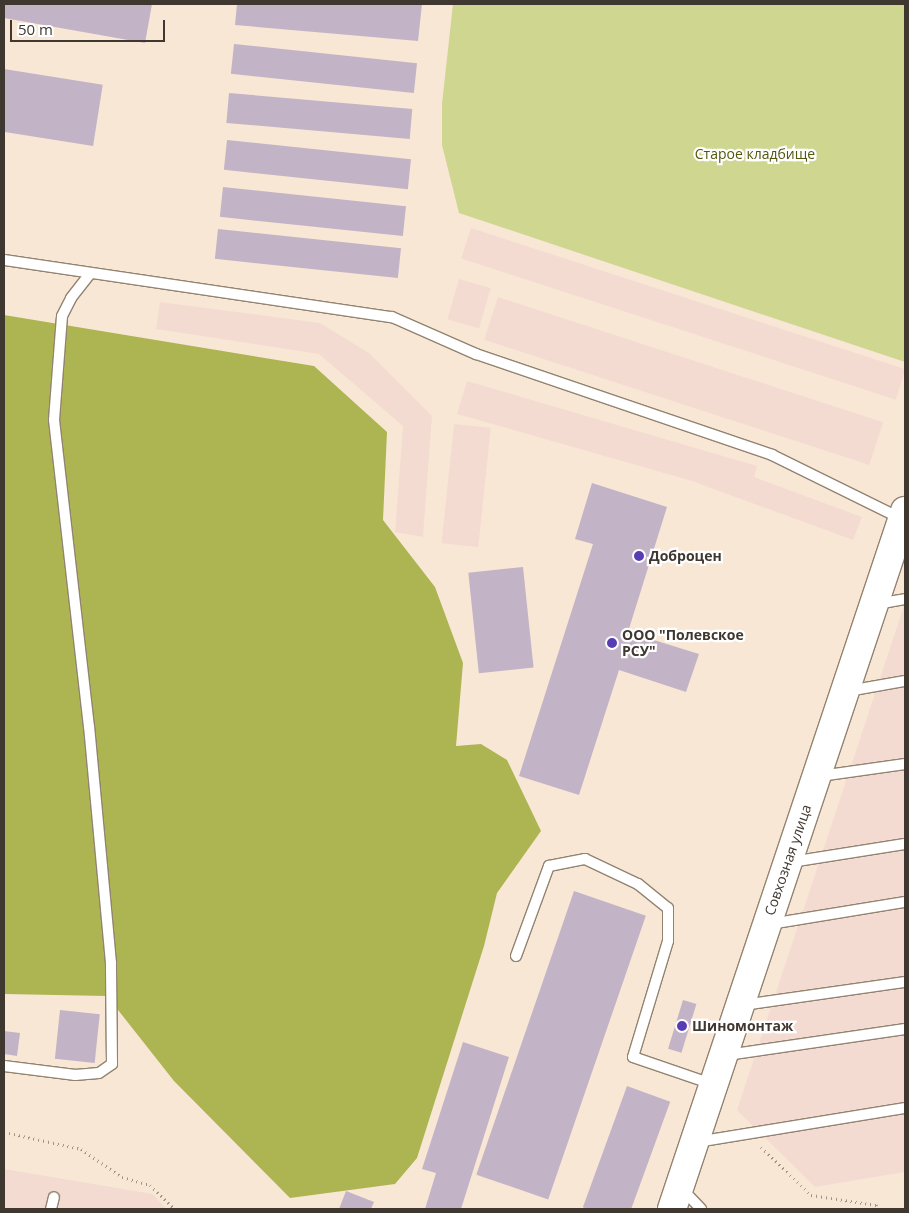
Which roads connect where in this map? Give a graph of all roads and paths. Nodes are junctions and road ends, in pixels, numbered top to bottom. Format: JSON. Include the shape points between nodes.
{"nodes":[{"id":1,"x":4,"y":260,"type":"edge"},
{"id":2,"x":90,"y":274,"type":"junction"},
{"id":3,"x":904,"y":517,"type":"edge"},
{"id":4,"x":905,"y":599,"type":"edge"},
{"id":5,"x":874,"y":605,"type":"junction"},
{"id":6,"x":905,"y":681,"type":"edge"},
{"id":7,"x":845,"y":691,"type":"junction"},
{"id":8,"x":905,"y":764,"type":"edge"},
{"id":9,"x":816,"y":776,"type":"junction"},
{"id":10,"x":905,"y":844,"type":"edge"},
{"id":11,"x":788,"y":862,"type":"junction"},
{"id":12,"x":905,"y":902,"type":"edge"},
{"id":13,"x":766,"y":924,"type":"junction"},
{"id":14,"x":516,"y":956,"type":"dead end"},
{"id":15,"x":905,"y":982,"type":"edge"},
{"id":16,"x":739,"y":1005,"type":"junction"},
{"id":17,"x":905,"y":1030,"type":"edge"},
{"id":18,"x":723,"y":1056,"type":"junction"},
{"id":19,"x":4,"y":1066,"type":"edge"},
{"id":20,"x":713,"y":1084,"type":"junction"},
{"id":21,"x":905,"y":1108,"type":"edge"},
{"id":22,"x":4,"y":1132,"type":"edge"},
{"id":23,"x":747,"y":1133,"type":"junction"},
{"id":24,"x":694,"y":1142,"type":"junction"},
{"id":25,"x":54,"y":1196,"type":"dead end"},
{"id":26,"x":676,"y":1198,"type":"edge"},
{"id":27,"x":52,"y":1209,"type":"edge"},
{"id":28,"x":175,"y":1209,"type":"edge"},
{"id":29,"x":701,"y":1209,"type":"edge"},
{"id":30,"x":879,"y":1209,"type":"edge"}],
"edges":[{"from":1,"to":2,"type":"lane"},
{"from":2,"to":3,"type":"lane","via":[[392,317],[476,354],[772,454]]},
{"from":2,"to":19,"type":"lane","via":[[62,316],[54,420],[89,727],[109,943],[112,1064],[99,1073],[75,1075]]},
{"from":3,"to":5,"type":"main road","name":"Совхозная улица"},
{"from":4,"to":5,"type":"lane"},
{"from":5,"to":7,"type":"main road","name":"Совхозная улица"},
{"from":6,"to":7,"type":"lane"},
{"from":7,"to":9,"type":"main road","name":"Совхозная улица"},
{"from":8,"to":9,"type":"lane"},
{"from":9,"to":11,"type":"main road","name":"Совхозная улица"},
{"from":10,"to":11,"type":"lane"},
{"from":11,"to":13,"type":"main road","name":"Совхозная улица"},
{"from":12,"to":13,"type":"lane"},
{"from":13,"to":16,"type":"main road","name":"Совхозная улица"},
{"from":14,"to":20,"type":"lane","via":[[549,866],[585,859],[638,884],[668,908],[668,942],[633,1057]]},
{"from":15,"to":16,"type":"lane"},
{"from":16,"to":18,"type":"main road","name":"Совхозная улица"},
{"from":17,"to":18,"type":"lane"},
{"from":18,"to":20,"type":"main road","name":"Совхозная улица"},
{"from":20,"to":24,"type":"main road","name":"Совхозная улица"},
{"from":21,"to":23,"type":"lane"},
{"from":22,"to":28,"type":"path","via":[[81,1149],[122,1177],[150,1185]]},
{"from":23,"to":24,"type":"lane"},
{"from":23,"to":30,"type":"path","via":[[811,1195]]},
{"from":24,"to":26,"type":"main road","name":"Совхозная улица"},
{"from":25,"to":27,"type":"lane"},
{"from":26,"to":29,"type":"lane"}]}
